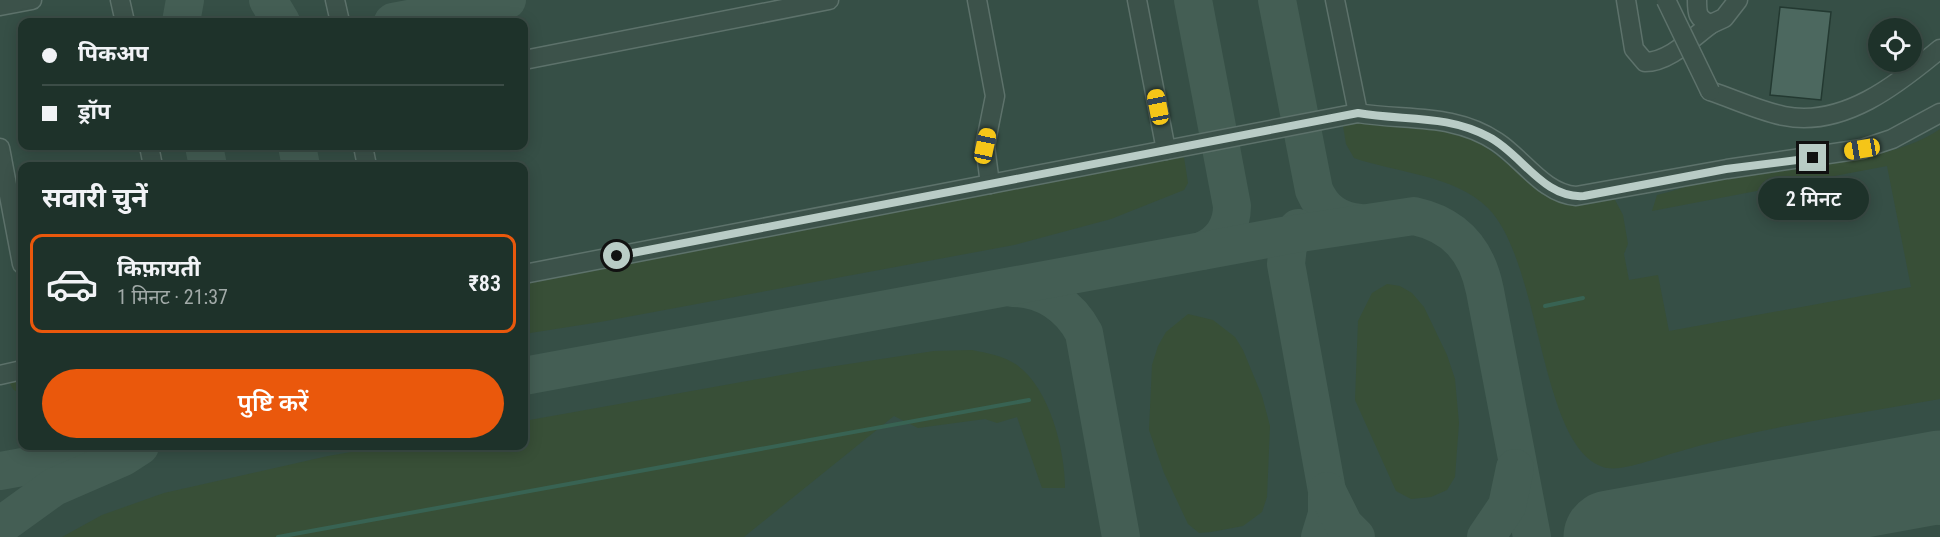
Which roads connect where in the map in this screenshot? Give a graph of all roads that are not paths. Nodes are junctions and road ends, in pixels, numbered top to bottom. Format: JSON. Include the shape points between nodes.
{"nodes":[{"id":1,"x":32,"y":0,"type":"edge"},
{"id":2,"x":120,"y":0,"type":"edge"},
{"id":3,"x":335,"y":0,"type":"edge"},
{"id":4,"x":829,"y":0,"type":"edge"},
{"id":5,"x":976,"y":0,"type":"edge"},
{"id":6,"x":1137,"y":0,"type":"edge"},
{"id":7,"x":1335,"y":0,"type":"edge"},
{"id":8,"x":1626,"y":0,"type":"edge"},
{"id":9,"x":1666,"y":0,"type":"edge"},
{"id":10,"x":1697,"y":0,"type":"edge"},
{"id":11,"x":1738,"y":0,"type":"edge"},
{"id":12,"x":0,"y":6,"type":"edge"},
{"id":13,"x":123,"y":18,"type":"edge"},
{"id":14,"x":339,"y":18,"type":"edge"},
{"id":15,"x":1711,"y":24,"type":"junction"},
{"id":16,"x":1940,"y":49,"type":"edge"},
{"id":17,"x":528,"y":59,"type":"edge"},
{"id":18,"x":1358,"y":113,"type":"junction"},
{"id":19,"x":1940,"y":113,"type":"edge"},
{"id":20,"x":0,"y":148,"type":"edge"},
{"id":21,"x":1166,"y":150,"type":"junction"},
{"id":22,"x":990,"y":184,"type":"junction"},
{"id":23,"x":18,"y":243,"type":"edge"},
{"id":24,"x":528,"y":273,"type":"edge"},
{"id":25,"x":18,"y":371,"type":"edge"},
{"id":26,"x":0,"y":375,"type":"edge"}],
"edges":[{"from":1,"to":12,"type":"street"},
{"from":2,"to":13,"type":"street"},
{"from":3,"to":14,"type":"street"},
{"from":4,"to":17,"type":"street"},
{"from":5,"to":22,"type":"street","via":[[995,96],[985,146]]},
{"from":6,"to":21,"type":"street"},
{"from":7,"to":18,"type":"street"},
{"from":8,"to":15,"type":"street","via":[[1632,43],[1645,62],[1666,57]]},
{"from":9,"to":16,"type":"street","bridge":true,"via":[[1710,91],[1785,117],[1832,116],[1877,96]]},
{"from":10,"to":15,"type":"street","via":[[1701,21]]},
{"from":11,"to":15,"type":"street","via":[[1724,18]]},
{"from":18,"to":19,"type":"street","via":[[1462,124],[1509,149],[1555,192],[1576,196],[1862,149],[1900,135]]},
{"from":18,"to":21,"type":"street"},
{"from":20,"to":23,"type":"street"},
{"from":21,"to":22,"type":"street"},
{"from":22,"to":24,"type":"street"},
{"from":25,"to":26,"type":"street"}]}
